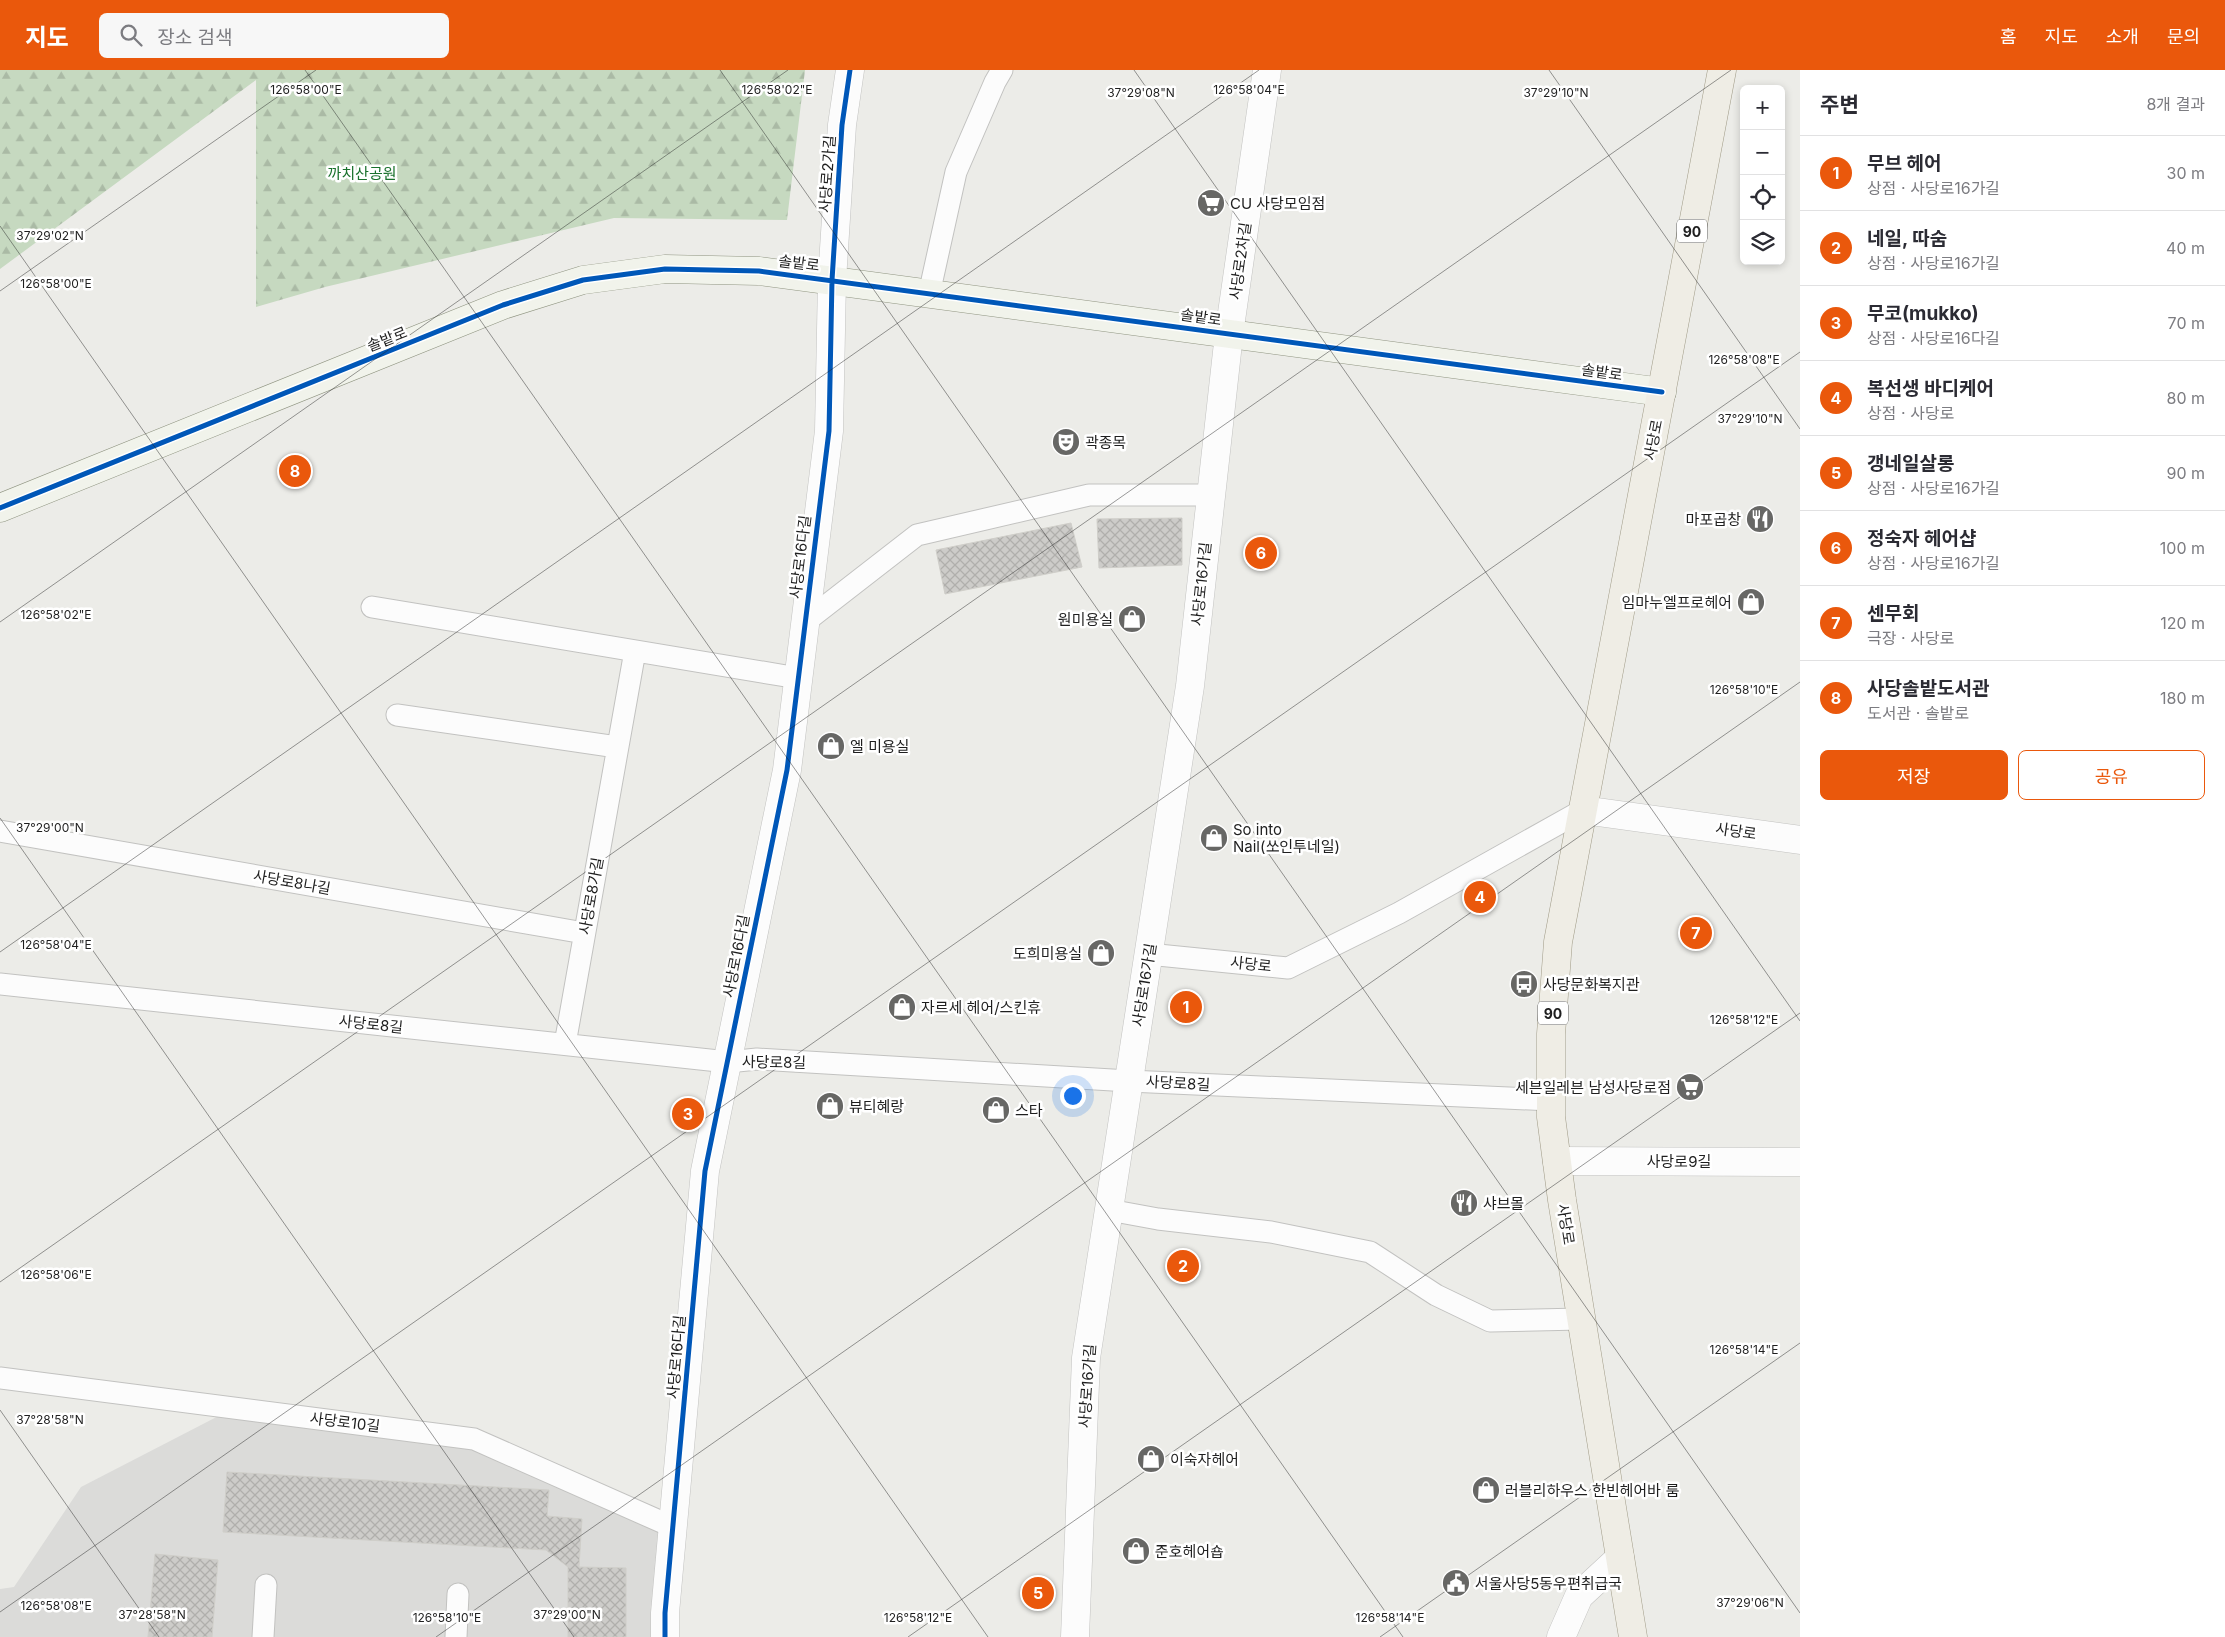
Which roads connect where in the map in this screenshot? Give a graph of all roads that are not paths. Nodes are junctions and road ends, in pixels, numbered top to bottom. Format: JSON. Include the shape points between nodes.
{"nodes":[{"id":1,"x":850,"y":70,"type":"edge"},
{"id":2,"x":1002,"y":70,"type":"edge"},
{"id":3,"x":1268,"y":70,"type":"edge"},
{"id":4,"x":1722,"y":70,"type":"edge"},
{"id":5,"x":832,"y":280,"type":"junction"},
{"id":6,"x":929,"y":294,"type":"junction"},
{"id":7,"x":1229,"y":334,"type":"junction"},
{"id":8,"x":1662,"y":392,"type":"junction"},
{"id":9,"x":1211,"y":494,"type":"junction"},
{"id":10,"x":0,"y":508,"type":"edge"},
{"id":11,"x":372,"y":606,"type":"dead end"},
{"id":12,"x":805,"y":622,"type":"junction"},
{"id":13,"x":635,"y":652,"type":"junction"},
{"id":14,"x":798,"y":678,"type":"junction"},
{"id":15,"x":396,"y":715,"type":"dead end"},
{"id":16,"x":617,"y":747,"type":"junction"},
{"id":17,"x":1583,"y":810,"type":"junction"},
{"id":18,"x":0,"y":831,"type":"edge"},
{"id":19,"x":1800,"y":840,"type":"edge"},
{"id":20,"x":584,"y":933,"type":"junction"},
{"id":21,"x":1148,"y":954,"type":"junction"},
{"id":22,"x":0,"y":984,"type":"edge"},
{"id":23,"x":565,"y":1044,"type":"junction"},
{"id":24,"x":728,"y":1062,"type":"junction"},
{"id":25,"x":1129,"y":1081,"type":"junction"},
{"id":26,"x":1551,"y":1100,"type":"junction"},
{"id":27,"x":1557,"y":1160,"type":"junction"},
{"id":28,"x":1800,"y":1162,"type":"edge"},
{"id":29,"x":1109,"y":1210,"type":"junction"},
{"id":30,"x":1581,"y":1319,"type":"junction"},
{"id":31,"x":0,"y":1378,"type":"edge"},
{"id":32,"x":673,"y":1526,"type":"junction"},
{"id":33,"x":1620,"y":1558,"type":"junction"},
{"id":34,"x":266,"y":1585,"type":"dead end"},
{"id":35,"x":458,"y":1594,"type":"dead end"},
{"id":36,"x":263,"y":1637,"type":"edge"},
{"id":37,"x":456,"y":1637,"type":"edge"},
{"id":38,"x":665,"y":1637,"type":"edge"},
{"id":39,"x":1075,"y":1637,"type":"edge"},
{"id":40,"x":1561,"y":1637,"type":"edge"},
{"id":41,"x":1633,"y":1637,"type":"edge"}],
"edges":[{"from":1,"to":5,"type":"street","name":"사당로2가길","via":[[842,125]]},
{"from":2,"to":6,"type":"lane","via":[[956,172]]},
{"from":3,"to":7,"type":"street","name":"사당로2차길"},
{"from":4,"to":8,"type":"main road","name":"사당로","number":"90"},
{"from":5,"to":6,"type":"street","name":"솔밭로"},
{"from":5,"to":10,"type":"street","name":"솔밭로","via":[[759,271],[665,269],[583,280],[502,305]]},
{"from":5,"to":12,"type":"street","name":"사당로16다길","via":[[829,431]]},
{"from":6,"to":7,"type":"street","name":"솔밭로"},
{"from":7,"to":8,"type":"street","name":"솔밭로"},
{"from":7,"to":9,"type":"street","name":"사당로16가길"},
{"from":8,"to":17,"type":"main road","name":"사당로","number":"90"},
{"from":9,"to":12,"type":"lane","name":"사당로16다길","via":[[1089,495],[917,535]]},
{"from":9,"to":21,"type":"street","name":"사당로16가길","via":[[1190,686]]},
{"from":11,"to":13,"type":"lane"},
{"from":12,"to":14,"type":"street","name":"사당로16다길"},
{"from":13,"to":14,"type":"lane"},
{"from":13,"to":16,"type":"lane","name":"사당로8가길"},
{"from":14,"to":24,"type":"street","name":"사당로16다길","via":[[786,770]]},
{"from":15,"to":16,"type":"lane"},
{"from":16,"to":20,"type":"lane","name":"사당로8가길"},
{"from":17,"to":19,"type":"street","name":"사당로"},
{"from":17,"to":21,"type":"lane","name":"사당로","via":[[1399,913],[1288,968]]},
{"from":17,"to":26,"type":"main road","name":"사당로","number":"90","via":[[1558,942],[1551,1034]]},
{"from":18,"to":20,"type":"lane","name":"사당로8나길"},
{"from":20,"to":23,"type":"lane","name":"사당로8가길"},
{"from":21,"to":25,"type":"street","name":"사당로16가길"},
{"from":22,"to":23,"type":"lane","name":"사당로8길"},
{"from":23,"to":24,"type":"lane","name":"사당로8길"},
{"from":24,"to":25,"type":"lane","name":"사당로8길","via":[[757,1059]]},
{"from":24,"to":32,"type":"street","name":"사당로16다길","via":[[706,1171]]},
{"from":25,"to":26,"type":"lane","name":"사당로8길"},
{"from":25,"to":29,"type":"street","name":"사당로16가길"},
{"from":26,"to":27,"type":"main road","name":"사당로","number":"90"},
{"from":27,"to":28,"type":"street","name":"사당로9길"},
{"from":27,"to":30,"type":"main road","name":"사당로","number":"90"},
{"from":29,"to":30,"type":"lane","via":[[1271,1232],[1370,1252],[1436,1295],[1490,1321]]},
{"from":29,"to":39,"type":"street","name":"사당로16가길","via":[[1086,1358]]},
{"from":30,"to":33,"type":"main road","name":"사당로","number":"90"},
{"from":31,"to":32,"type":"lane","name":"사당로10길","via":[[474,1439]]},
{"from":32,"to":38,"type":"street","name":"사당로16다길"},
{"from":33,"to":40,"type":"street","via":[[1579,1596]]},
{"from":33,"to":41,"type":"main road","name":"사당로","number":"90"},
{"from":34,"to":36,"type":"lane"},
{"from":35,"to":37,"type":"lane"}]}
